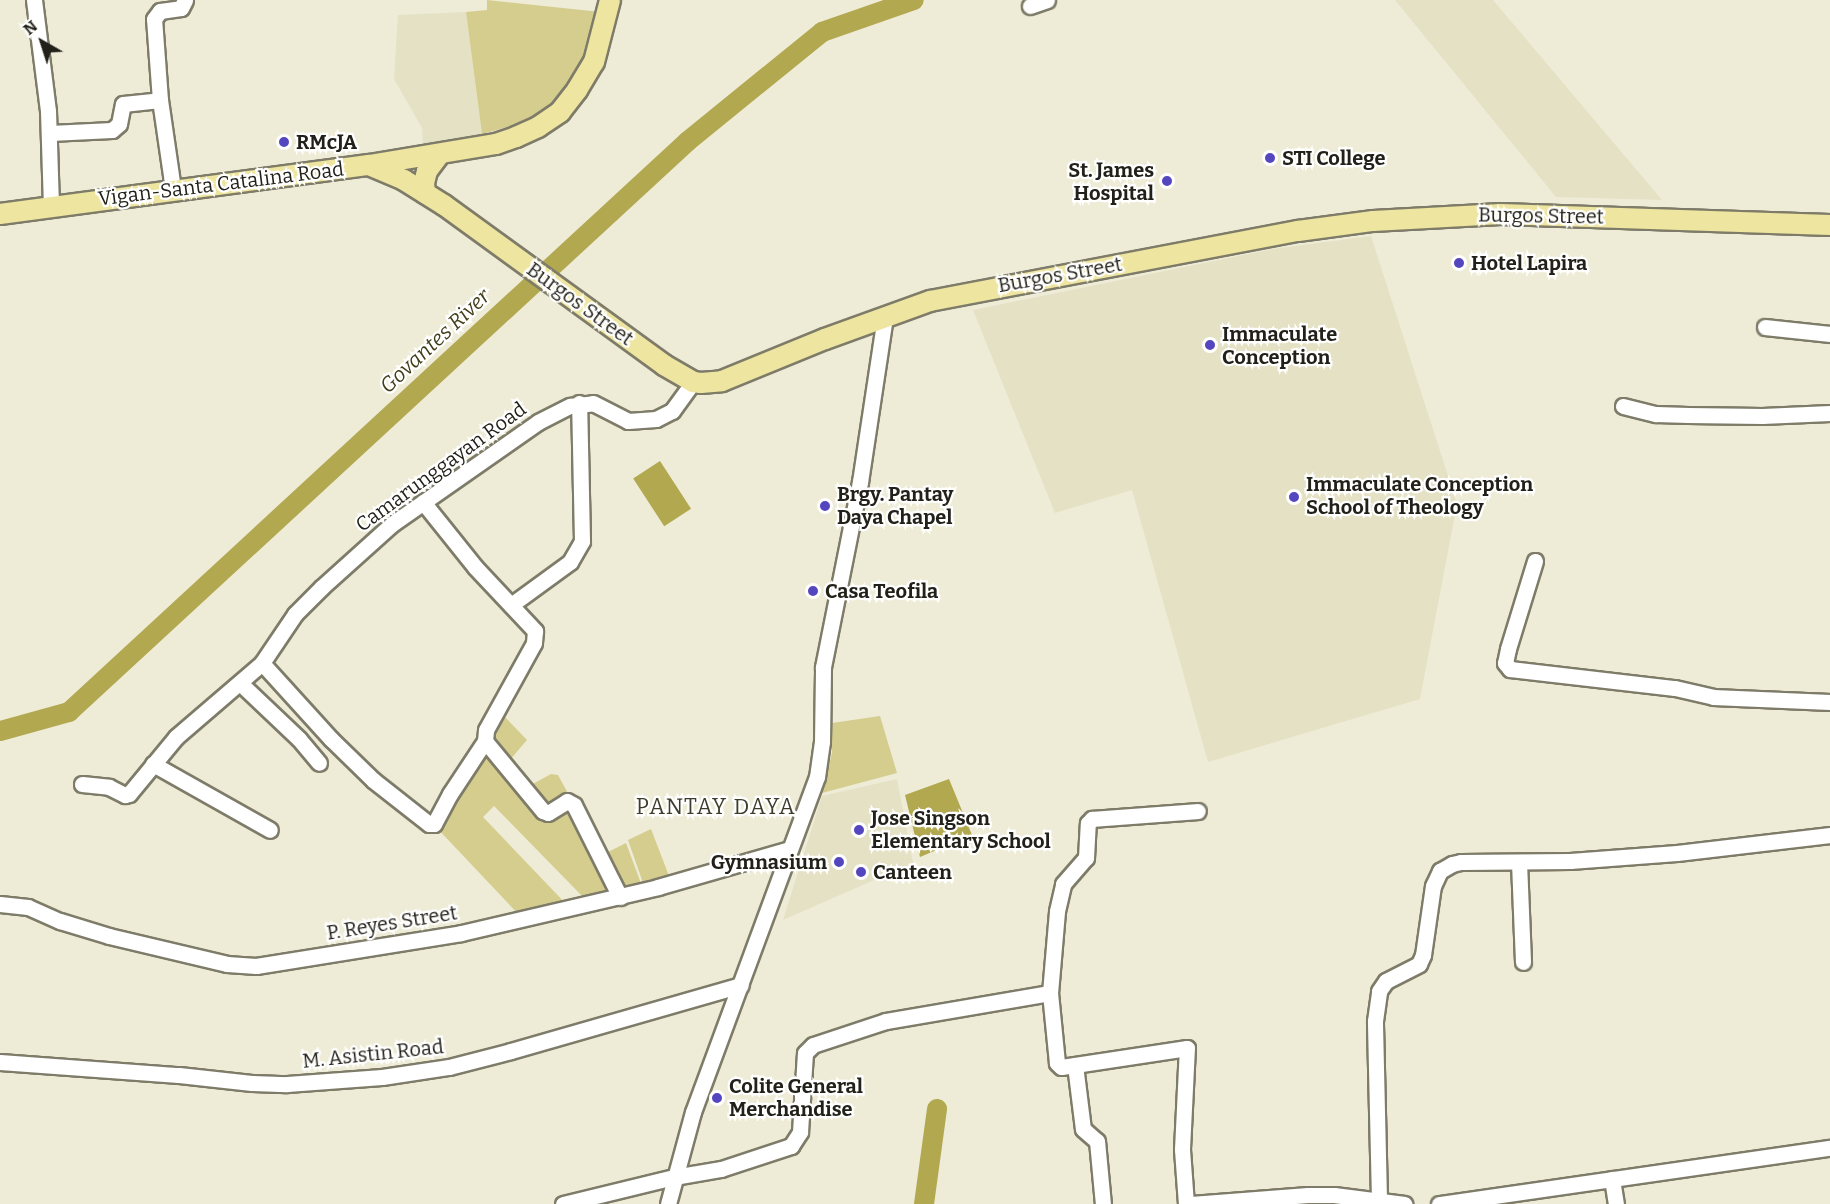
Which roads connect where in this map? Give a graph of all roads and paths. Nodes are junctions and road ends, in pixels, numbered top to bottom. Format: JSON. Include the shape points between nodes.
{"nodes":[{"id":1,"x":34,"y":0,"type":"edge"},
{"id":2,"x":185,"y":0,"type":"edge"},
{"id":3,"x":610,"y":0,"type":"edge"},
{"id":4,"x":1047,"y":0,"type":"edge"},
{"id":5,"x":1030,"y":6,"type":"dead end"},
{"id":6,"x":160,"y":100,"type":"junction"},
{"id":7,"x":50,"y":133,"type":"junction"},
{"id":8,"x":440,"y":154,"type":"junction"},
{"id":9,"x":369,"y":165,"type":"junction"},
{"id":10,"x":173,"y":189,"type":"junction"},
{"id":11,"x":425,"y":193,"type":"junction"},
{"id":12,"x":51,"y":207,"type":"junction"},
{"id":13,"x":0,"y":214,"type":"edge"},
{"id":14,"x":1830,"y":225,"type":"edge"},
{"id":15,"x":885,"y":316,"type":"junction"},
{"id":16,"x":1765,"y":327,"type":"dead end"},
{"id":17,"x":1830,"y":334,"type":"edge"},
{"id":18,"x":693,"y":382,"type":"junction"},
{"id":19,"x":579,"y":404,"type":"junction"},
{"id":20,"x":1623,"y":406,"type":"dead end"},
{"id":21,"x":1830,"y":413,"type":"edge"},
{"id":22,"x":423,"y":502,"type":"junction"},
{"id":23,"x":1534,"y":561,"type":"dead end"},
{"id":24,"x":511,"y":605,"type":"junction"},
{"id":25,"x":262,"y":663,"type":"junction"},
{"id":26,"x":240,"y":683,"type":"junction"},
{"id":27,"x":1830,"y":702,"type":"edge"},
{"id":28,"x":485,"y":741,"type":"junction"},
{"id":29,"x":318,"y":763,"type":"dead end"},
{"id":30,"x":153,"y":764,"type":"junction"},
{"id":31,"x":82,"y":784,"type":"dead end"},
{"id":32,"x":1198,"y":811,"type":"dead end"},
{"id":33,"x":270,"y":830,"type":"dead end"},
{"id":34,"x":1830,"y":835,"type":"edge"},
{"id":35,"x":790,"y":849,"type":"junction"},
{"id":36,"x":1519,"y":862,"type":"junction"},
{"id":37,"x":620,"y":897,"type":"junction"},
{"id":38,"x":0,"y":904,"type":"edge"},
{"id":39,"x":1523,"y":962,"type":"dead end"},
{"id":40,"x":741,"y":985,"type":"junction"},
{"id":41,"x":1050,"y":993,"type":"junction"},
{"id":42,"x":0,"y":1062,"type":"edge"},
{"id":43,"x":1075,"y":1065,"type":"junction"},
{"id":44,"x":1830,"y":1148,"type":"edge"},
{"id":45,"x":674,"y":1177,"type":"junction"},
{"id":46,"x":1612,"y":1179,"type":"junction"},
{"id":47,"x":1380,"y":1200,"type":"junction"},
{"id":48,"x":562,"y":1204,"type":"edge"},
{"id":49,"x":668,"y":1204,"type":"edge"},
{"id":50,"x":1102,"y":1204,"type":"edge"},
{"id":51,"x":1188,"y":1204,"type":"edge"},
{"id":52,"x":1404,"y":1204,"type":"edge"},
{"id":53,"x":1439,"y":1204,"type":"edge"},
{"id":54,"x":1617,"y":1204,"type":"edge"}],
"edges":[{"from":1,"to":7,"type":"street"},
{"from":2,"to":6,"type":"street","via":[[181,8],[160,11],[154,19]]},
{"from":3,"to":8,"type":"main road","name":"Vigan-Santa Catalina Road","via":[[594,62],[560,112],[516,137]]},
{"from":4,"to":5,"type":"street"},
{"from":6,"to":7,"type":"street","via":[[123,104],[119,124],[112,130]]},
{"from":6,"to":10,"type":"street"},
{"from":7,"to":12,"type":"street"},
{"from":8,"to":9,"type":"main road","name":"Vigan-Santa Catalina Road"},
{"from":8,"to":11,"type":"main road","via":[[427,171]]},
{"from":9,"to":10,"type":"main road","name":"Vigan-Santa Catalina Road"},
{"from":9,"to":11,"type":"main road","name":"Burgos Street"},
{"from":10,"to":12,"type":"main road","name":"Vigan-Santa Catalina Road"},
{"from":11,"to":18,"type":"main road","name":"Burgos Street"},
{"from":12,"to":13,"type":"main road","name":"Vigan-Santa Catalina Road"},
{"from":14,"to":15,"type":"main road","name":"Burgos Street","via":[[1501,214],[1373,221],[1263,236],[972,291]]},
{"from":15,"to":18,"type":"main road","name":"Burgos Street","via":[[722,381]]},
{"from":15,"to":35,"type":"street","via":[[858,492],[823,667],[820,761]]},
{"from":16,"to":17,"type":"street"},
{"from":18,"to":19,"type":"street","name":"Camarunggayan Road","via":[[672,411],[646,421],[628,421],[600,405]]},
{"from":19,"to":22,"type":"street","name":"Camarunggayan Road","via":[[553,412]]},
{"from":19,"to":24,"type":"street","via":[[582,541],[570,562]]},
{"from":20,"to":21,"type":"street","via":[[1656,414]]},
{"from":22,"to":24,"type":"street"},
{"from":22,"to":25,"type":"street","name":"Camarunggayan Road","via":[[392,524],[310,598]]},
{"from":23,"to":27,"type":"street","via":[[1508,649],[1505,663],[1510,669],[1675,688],[1713,697]]},
{"from":24,"to":28,"type":"street","via":[[533,628],[535,638],[486,730]]},
{"from":25,"to":26,"type":"street","name":"Camarunggayan Road"},
{"from":25,"to":28,"type":"street","via":[[373,780],[429,824],[434,824]]},
{"from":26,"to":29,"type":"street","via":[[299,739]]},
{"from":26,"to":30,"type":"street","name":"Camarunggayan Road","via":[[176,737]]},
{"from":28,"to":37,"type":"street","via":[[543,811],[548,813],[567,801],[574,805]]},
{"from":30,"to":31,"type":"street","name":"Camarunggayan Road","via":[[128,795],[109,787]]},
{"from":30,"to":33,"type":"street"},
{"from":32,"to":41,"type":"street","via":[[1092,819],[1088,824],[1086,858],[1064,884],[1057,911]]},
{"from":34,"to":36,"type":"street","via":[[1677,853]]},
{"from":35,"to":37,"type":"street","name":"P. Reyes Street"},
{"from":35,"to":40,"type":"street"},
{"from":36,"to":39,"type":"street"},
{"from":36,"to":47,"type":"street","via":[[1461,862],[1440,871],[1432,886],[1419,964],[1386,981],[1379,991],[1375,1021]]},
{"from":37,"to":38,"type":"street","name":"P. Reyes Street","via":[[461,933],[247,967],[109,936],[28,907]]},
{"from":40,"to":42,"type":"street","name":"M. Asistin Road","via":[[511,1052],[382,1077],[252,1083]]},
{"from":40,"to":45,"type":"street","via":[[693,1112]]},
{"from":41,"to":43,"type":"street","via":[[1057,1063],[1061,1067]]},
{"from":41,"to":45,"type":"street","via":[[886,1021],[813,1045],[805,1053],[800,1132],[791,1146],[733,1166]]},
{"from":43,"to":50,"type":"street","via":[[1083,1129],[1097,1141]]},
{"from":43,"to":51,"type":"street","via":[[1187,1048],[1182,1149]]},
{"from":44,"to":46,"type":"street"},
{"from":45,"to":48,"type":"street"},
{"from":45,"to":49,"type":"street"},
{"from":46,"to":53,"type":"street"},
{"from":46,"to":54,"type":"street"},
{"from":47,"to":51,"type":"street","via":[[1308,1195]]},
{"from":47,"to":52,"type":"street"}]}
